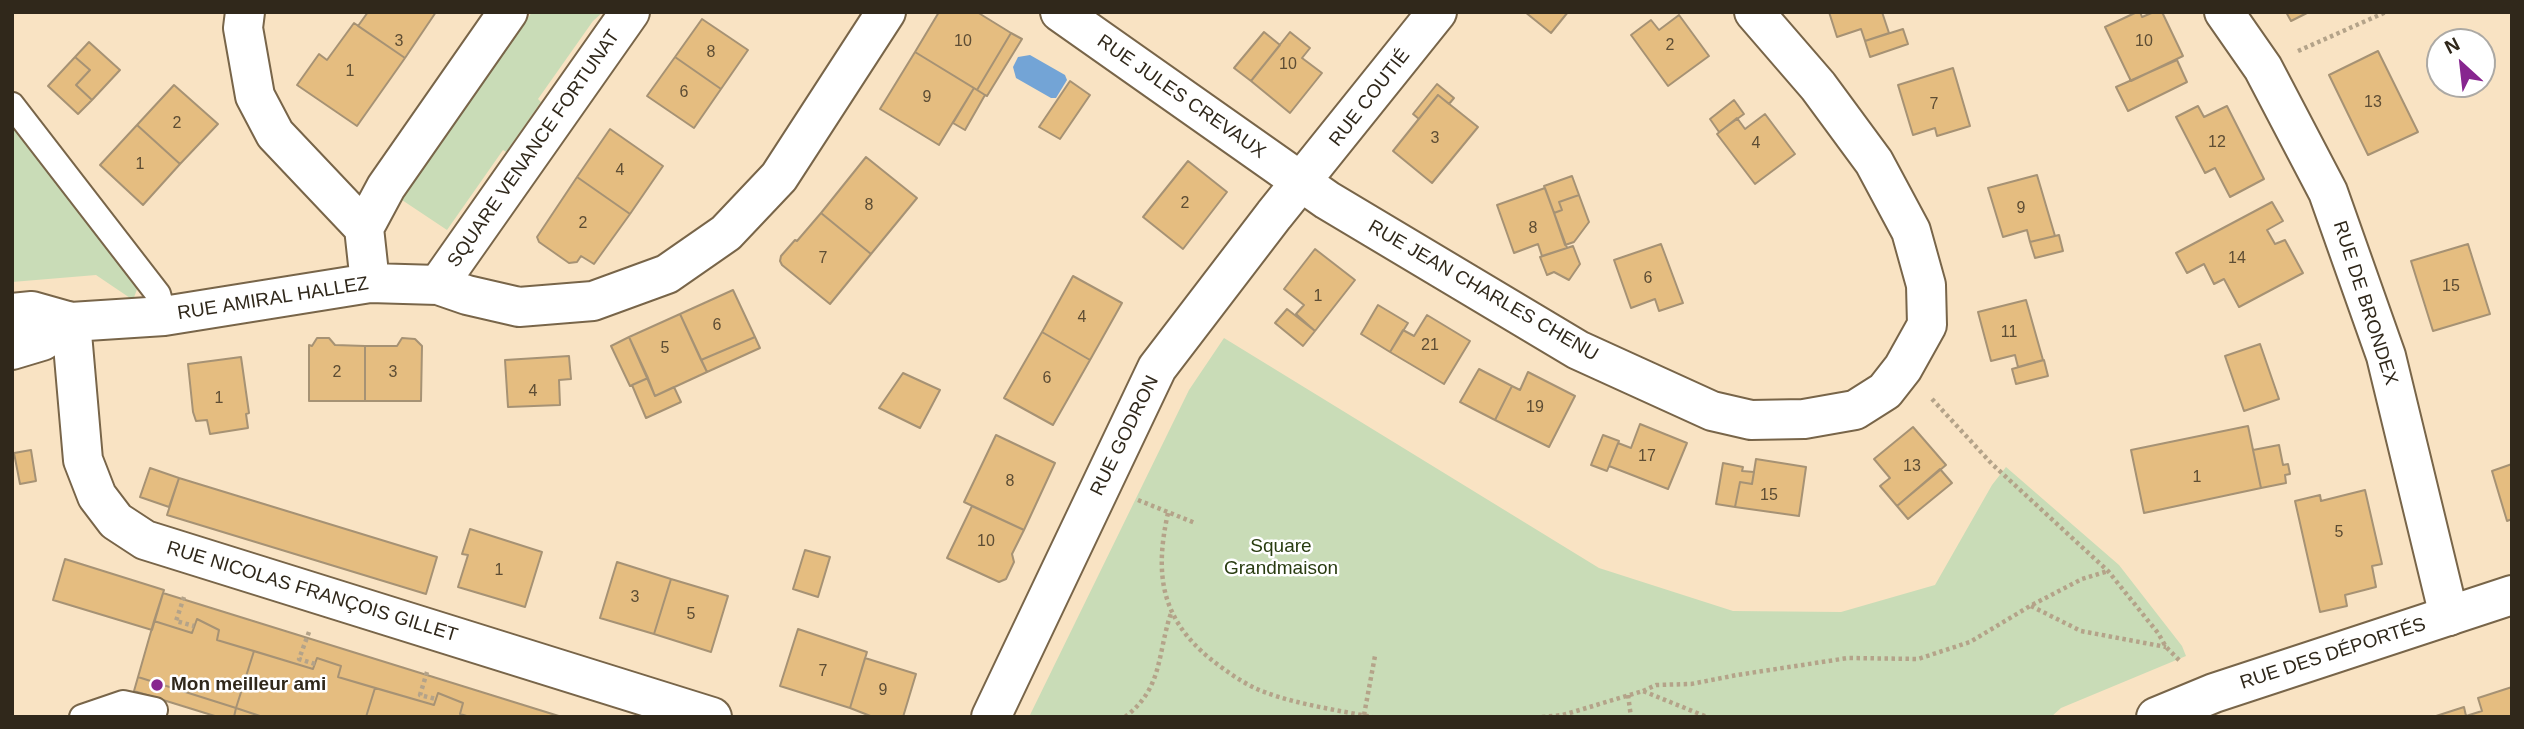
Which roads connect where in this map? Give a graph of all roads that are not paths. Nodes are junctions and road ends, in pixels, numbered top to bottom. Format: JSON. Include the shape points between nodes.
{"nodes":[{"id":1,"x":245,"y":12,"type":"edge"},
{"id":2,"x":508,"y":12,"type":"edge"},
{"id":3,"x":630,"y":12,"type":"edge"},
{"id":4,"x":886,"y":12,"type":"edge"},
{"id":5,"x":1060,"y":12,"type":"edge"},
{"id":6,"x":1437,"y":12,"type":"edge"},
{"id":7,"x":1754,"y":12,"type":"edge"},
{"id":8,"x":2224,"y":12,"type":"edge"},
{"id":9,"x":12,"y":105,"type":"edge"},
{"id":10,"x":1301,"y":182,"type":"junction"},
{"id":11,"x":364,"y":228,"type":"junction"},
{"id":12,"x":370,"y":283,"type":"junction"},
{"id":13,"x":438,"y":285,"type":"junction"},
{"id":14,"x":12,"y":313,"type":"edge"},
{"id":15,"x":163,"y":316,"type":"junction"},
{"id":16,"x":71,"y":322,"type":"junction"},
{"id":17,"x":12,"y":350,"type":"edge"},
{"id":18,"x":2512,"y":595,"type":"edge"},
{"id":19,"x":2449,"y":616,"type":"junction"},
{"id":20,"x":155,"y":710,"type":"dead end"},
{"id":21,"x":82,"y":717,"type":"edge"},
{"id":22,"x":712,"y":717,"type":"edge"},
{"id":23,"x":991,"y":717,"type":"edge"},
{"id":24,"x":2156,"y":717,"type":"edge"}],
"edges":[{"from":1,"to":11,"type":"street","via":[[243,28],[256,96],[275,134]]},
{"from":2,"to":11,"type":"street","via":[[386,187]]},
{"from":3,"to":13,"type":"street","name":"SQUARE VENANCE FORTUNAT"},
{"from":4,"to":13,"type":"street","name":"RUE AMIRAL HALLEZ","via":[[779,177],[726,233],[667,274],[593,302],[519,307]]},
{"from":5,"to":10,"type":"street","name":"RUE JULES CREVAUX"},
{"from":6,"to":10,"type":"street","name":"RUE COUTIÉ"},
{"from":7,"to":10,"type":"street","name":"RUE JEAN CHARLES CHENU","via":[[1818,86],[1874,162],[1911,231],[1926,285],[1927,325],[1903,368],[1885,391],[1855,410],[1804,419],[1751,420],[1712,411],[1578,350]]},
{"from":8,"to":19,"type":"street","name":"RUE DE BRONDEX","via":[[2263,68],[2328,192],[2386,356]]},
{"from":9,"to":15,"type":"lane","via":[[158,294]]},
{"from":10,"to":23,"type":"street","name":"RUE GODRON","via":[[1157,368]]},
{"from":11,"to":12,"type":"street"},
{"from":12,"to":13,"type":"street","name":"RUE AMIRAL HALLEZ"},
{"from":12,"to":15,"type":"street","name":"RUE AMIRAL HALLEZ"},
{"from":14,"to":16,"type":"street","name":"RUE AMIRAL HALLEZ","via":[[32,311]]},
{"from":15,"to":16,"type":"street","name":"RUE AMIRAL HALLEZ"},
{"from":16,"to":17,"type":"street","name":"RUE AMIRAL HALLEZ","via":[[42,341]]},
{"from":16,"to":22,"type":"street","name":"RUE NICOLAS FRANÇOIS GILLET","via":[[83,460],[97,496],[116,521],[145,540]]},
{"from":18,"to":19,"type":"street","name":"RUE DES DÉPORTÉS"},
{"from":19,"to":24,"type":"street","name":"RUE DES DÉPORTÉS","via":[[2214,693]]},
{"from":20,"to":21,"type":"lane","via":[[123,703]]}]}
